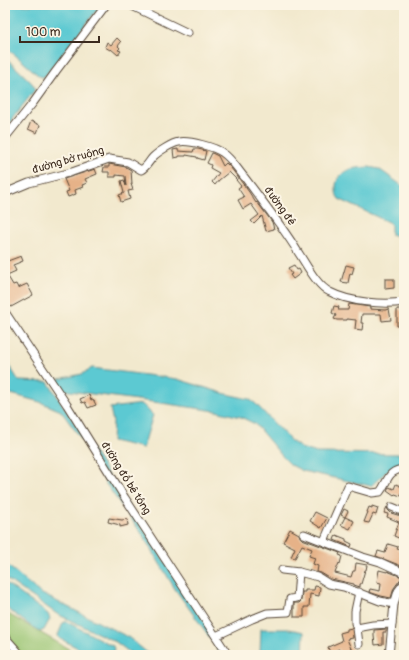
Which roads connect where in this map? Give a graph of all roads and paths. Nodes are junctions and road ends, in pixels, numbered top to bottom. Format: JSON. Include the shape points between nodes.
{"nodes":[{"id":1,"x":106,"y":5,"type":"edge"},
{"id":2,"x":130,"y":5,"type":"edge"},
{"id":3,"x":188,"y":33,"type":"dead end"},
{"id":4,"x":5,"y":138,"type":"edge"},
{"id":5,"x":138,"y":168,"type":"joint"},
{"id":6,"x":5,"y":193,"type":"edge"},
{"id":7,"x":404,"y":302,"type":"edge"},
{"id":8,"x":5,"y":312,"type":"edge"},
{"id":9,"x":404,"y":469,"type":"edge"},
{"id":10,"x":392,"y":507,"type":"dead end"},
{"id":11,"x":404,"y":512,"type":"edge"},
{"id":12,"x":304,"y":534,"type":"dead end"},
{"id":13,"x":324,"y":541,"type":"junction"},
{"id":14,"x":282,"y":570,"type":"dead end"},
{"id":15,"x":299,"y":572,"type":"junction"},
{"id":16,"x":404,"y":573,"type":"edge"},
{"id":17,"x":404,"y":582,"type":"edge"},
{"id":18,"x":359,"y":592,"type":"junction"},
{"id":19,"x":394,"y":604,"type":"junction"},
{"id":20,"x":392,"y":624,"type":"junction"},
{"id":21,"x":357,"y":628,"type":"junction"},
{"id":22,"x":216,"y":636,"type":"junction"},
{"id":23,"x":5,"y":637,"type":"edge"},
{"id":24,"x":359,"y":644,"type":"dead end"},
{"id":25,"x":21,"y":655,"type":"edge"},
{"id":26,"x":228,"y":655,"type":"edge"},
{"id":27,"x":389,"y":655,"type":"edge"}],
"edges":[{"from":1,"to":4,"type":"street"},
{"from":2,"to":3,"type":"street"},
{"from":5,"to":6,"type":"street","name":"đường bờ ruộng","via":[[128,162],[110,159],[29,183]]},
{"from":5,"to":7,"type":"street","name":"đường đê","via":[[143,169],[154,156],[180,142],[192,142],[220,151],[228,157],[263,201],[325,289],[358,301],[389,304]]},
{"from":8,"to":22,"type":"street","name":"đường đổ bê tông"},
{"from":9,"to":13,"type":"street","via":[[391,474],[380,492],[372,493],[348,486]]},
{"from":10,"to":11,"type":"street"},
{"from":12,"to":13,"type":"street"},
{"from":13,"to":16,"type":"street"},
{"from":14,"to":15,"type":"street"},
{"from":15,"to":18,"type":"street"},
{"from":15,"to":22,"type":"street","via":[[297,598],[290,599],[288,612],[267,613]]},
{"from":17,"to":19,"type":"street"},
{"from":18,"to":19,"type":"street"},
{"from":18,"to":21,"type":"street","via":[[355,611]]},
{"from":19,"to":20,"type":"street"},
{"from":20,"to":21,"type":"street"},
{"from":20,"to":27,"type":"street"},
{"from":21,"to":24,"type":"street"},
{"from":22,"to":26,"type":"street","name":"đường đổ bê tông"},
{"from":23,"to":25,"type":"street"}]}
